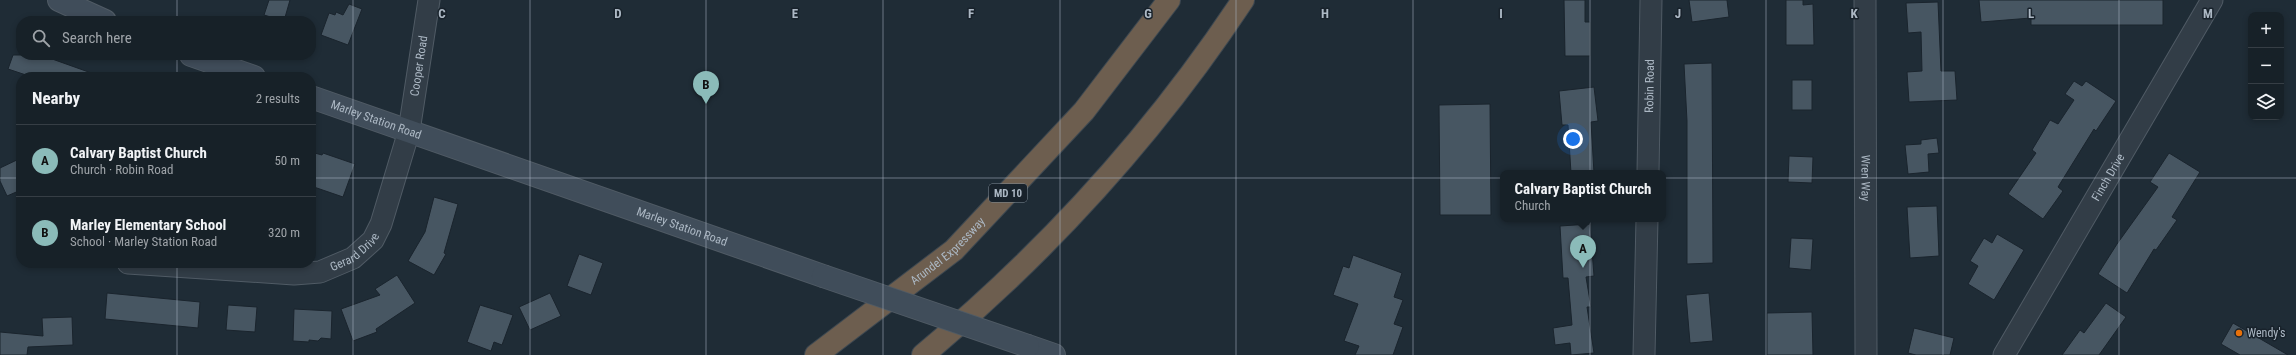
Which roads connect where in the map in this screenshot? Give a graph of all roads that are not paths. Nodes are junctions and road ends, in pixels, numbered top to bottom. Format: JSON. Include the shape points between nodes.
{"nodes":[{"id":1,"x":59,"y":0,"type":"edge"},
{"id":2,"x":429,"y":0,"type":"edge"},
{"id":3,"x":1169,"y":0,"type":"edge"},
{"id":4,"x":1243,"y":0,"type":"edge"},
{"id":5,"x":1651,"y":0,"type":"edge"},
{"id":6,"x":1865,"y":0,"type":"edge"},
{"id":7,"x":2212,"y":0,"type":"edge"},
{"id":8,"x":94,"y":16,"type":"edge"},
{"id":9,"x":205,"y":60,"type":"edge"},
{"id":10,"x":240,"y":72,"type":"edge"},
{"id":11,"x":316,"y":99,"type":"edge"},
{"id":12,"x":409,"y":131,"type":"junction"},
{"id":13,"x":1648,"y":170,"type":"edge"},
{"id":14,"x":1647,"y":222,"type":"edge"},
{"id":15,"x":203,"y":268,"type":"edge"},
{"id":16,"x":816,"y":355,"type":"edge"},
{"id":17,"x":923,"y":355,"type":"edge"},
{"id":18,"x":1054,"y":355,"type":"edge"},
{"id":19,"x":1644,"y":355,"type":"edge"},
{"id":20,"x":1866,"y":355,"type":"edge"},
{"id":21,"x":2004,"y":355,"type":"edge"}],
"edges":[{"from":1,"to":8,"type":"main road"},
{"from":2,"to":12,"type":"street","name":"Cooper Road"},
{"from":3,"to":16,"type":"highway","name":"Arundel Expressway","number":"MD 10","via":[[1084,111],[954,250]]},
{"from":4,"to":17,"type":"highway","via":[[1192,76],[1082,208],[997,291]]},
{"from":5,"to":13,"type":"street","name":"Robin Road"},
{"from":6,"to":20,"type":"street","name":"Wren Way"},
{"from":7,"to":21,"type":"street","name":"Finch Drive"},
{"from":9,"to":10,"type":"main road"},
{"from":11,"to":12,"type":"main road","name":"Marley Station Road"},
{"from":12,"to":15,"type":"street","name":"Gerard Drive","via":[[388,203],[373,240],[353,258],[320,272],[294,274]]},
{"from":12,"to":18,"type":"main road","name":"Marley Station Road","bridge":true},
{"from":14,"to":19,"type":"street"}]}
